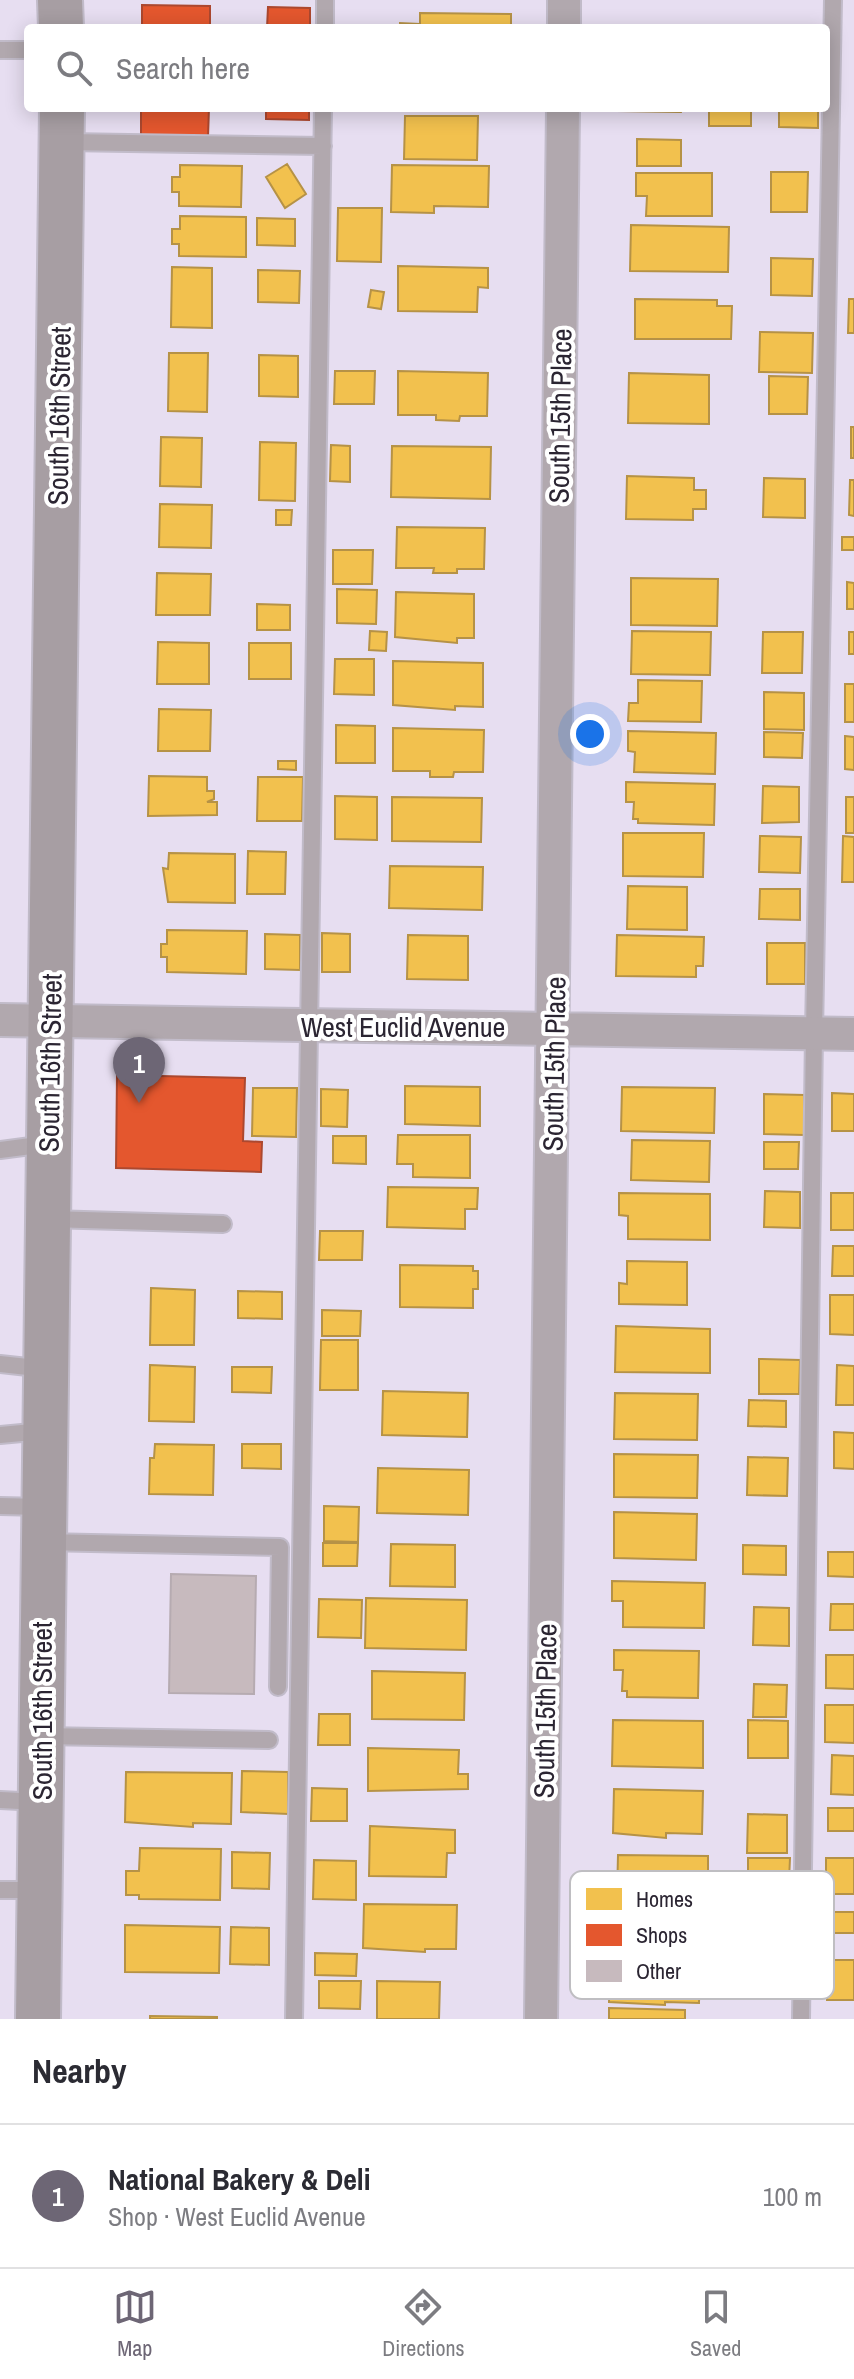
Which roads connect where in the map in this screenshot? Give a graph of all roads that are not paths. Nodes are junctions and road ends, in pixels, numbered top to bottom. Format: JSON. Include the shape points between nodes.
{"nodes":[{"id":1,"x":60,"y":0,"type":"edge"},
{"id":2,"x":325,"y":0,"type":"edge"},
{"id":3,"x":564,"y":0,"type":"edge"},
{"id":4,"x":833,"y":0,"type":"edge"},
{"id":5,"x":61,"y":24,"type":"edge"},
{"id":6,"x":325,"y":24,"type":"edge"},
{"id":7,"x":564,"y":24,"type":"edge"},
{"id":8,"x":0,"y":50,"type":"edge"},
{"id":9,"x":24,"y":50,"type":"edge"},
{"id":10,"x":323,"y":112,"type":"edge"},
{"id":11,"x":563,"y":112,"type":"edge"},
{"id":12,"x":63,"y":125,"type":"edge"},
{"id":13,"x":323,"y":146,"type":"junction"},
{"id":14,"x":0,"y":1020,"type":"edge"},
{"id":15,"x":51,"y":1021,"type":"junction"},
{"id":16,"x":308,"y":1027,"type":"junction"},
{"id":17,"x":555,"y":1029,"type":"junction"},
{"id":18,"x":814,"y":1033,"type":"junction"},
{"id":19,"x":854,"y":1034,"type":"edge"},
{"id":20,"x":48,"y":1144,"type":"junction"},
{"id":21,"x":0,"y":1150,"type":"edge"},
{"id":22,"x":48,"y":1219,"type":"junction"},
{"id":23,"x":223,"y":1224,"type":"dead end"},
{"id":24,"x":0,"y":1364,"type":"edge"},
{"id":25,"x":46,"y":1369,"type":"junction"},
{"id":26,"x":45,"y":1430,"type":"junction"},
{"id":27,"x":0,"y":1435,"type":"edge"},
{"id":28,"x":0,"y":1506,"type":"edge"},
{"id":29,"x":43,"y":1525,"type":"junction"},
{"id":30,"x":278,"y":1687,"type":"dead end"},
{"id":31,"x":42,"y":1736,"type":"junction"},
{"id":32,"x":269,"y":1740,"type":"dead end"},
{"id":33,"x":21,"y":1801,"type":"edge"},
{"id":34,"x":803,"y":1871,"type":"edge"},
{"id":35,"x":20,"y":1890,"type":"edge"},
{"id":36,"x":801,"y":1999,"type":"edge"},
{"id":37,"x":38,"y":2019,"type":"edge"},
{"id":38,"x":294,"y":2019,"type":"edge"},
{"id":39,"x":541,"y":2019,"type":"edge"},
{"id":40,"x":801,"y":2019,"type":"edge"}],
"edges":[{"from":1,"to":5,"type":"street"},
{"from":2,"to":6,"type":"lane"},
{"from":3,"to":7,"type":"street"},
{"from":4,"to":18,"type":"lane"},
{"from":8,"to":9,"type":"lane"},
{"from":10,"to":13,"type":"lane"},
{"from":11,"to":17,"type":"street","name":"South 15th Place"},
{"from":12,"to":13,"type":"lane"},
{"from":12,"to":15,"type":"street","name":"South 16th Street"},
{"from":13,"to":16,"type":"lane"},
{"from":14,"to":15,"type":"street","name":"West Euclid Avenue"},
{"from":15,"to":16,"type":"street","name":"West Euclid Avenue"},
{"from":15,"to":20,"type":"street","name":"South 16th Street"},
{"from":16,"to":17,"type":"street","name":"West Euclid Avenue"},
{"from":16,"to":38,"type":"lane"},
{"from":17,"to":18,"type":"street","name":"West Euclid Avenue"},
{"from":17,"to":39,"type":"street","name":"South 15th Place"},
{"from":18,"to":19,"type":"street","name":"West Euclid Avenue"},
{"from":18,"to":34,"type":"lane"},
{"from":20,"to":21,"type":"lane"},
{"from":20,"to":22,"type":"street","name":"South 16th Street"},
{"from":22,"to":23,"type":"lane"},
{"from":22,"to":25,"type":"street","name":"South 16th Street"},
{"from":24,"to":25,"type":"lane"},
{"from":25,"to":26,"type":"street","name":"South 16th Street"},
{"from":26,"to":27,"type":"lane"},
{"from":26,"to":29,"type":"street","name":"South 16th Street"},
{"from":28,"to":29,"type":"lane"},
{"from":29,"to":30,"type":"lane","via":[[280,1547]]},
{"from":29,"to":31,"type":"street","name":"South 16th Street"},
{"from":31,"to":32,"type":"lane"},
{"from":31,"to":33,"type":"street","name":"South 16th Street"},
{"from":33,"to":35,"type":"street","name":"South 16th Street"},
{"from":35,"to":37,"type":"street","name":"South 16th Street"},
{"from":36,"to":40,"type":"lane"}]}
